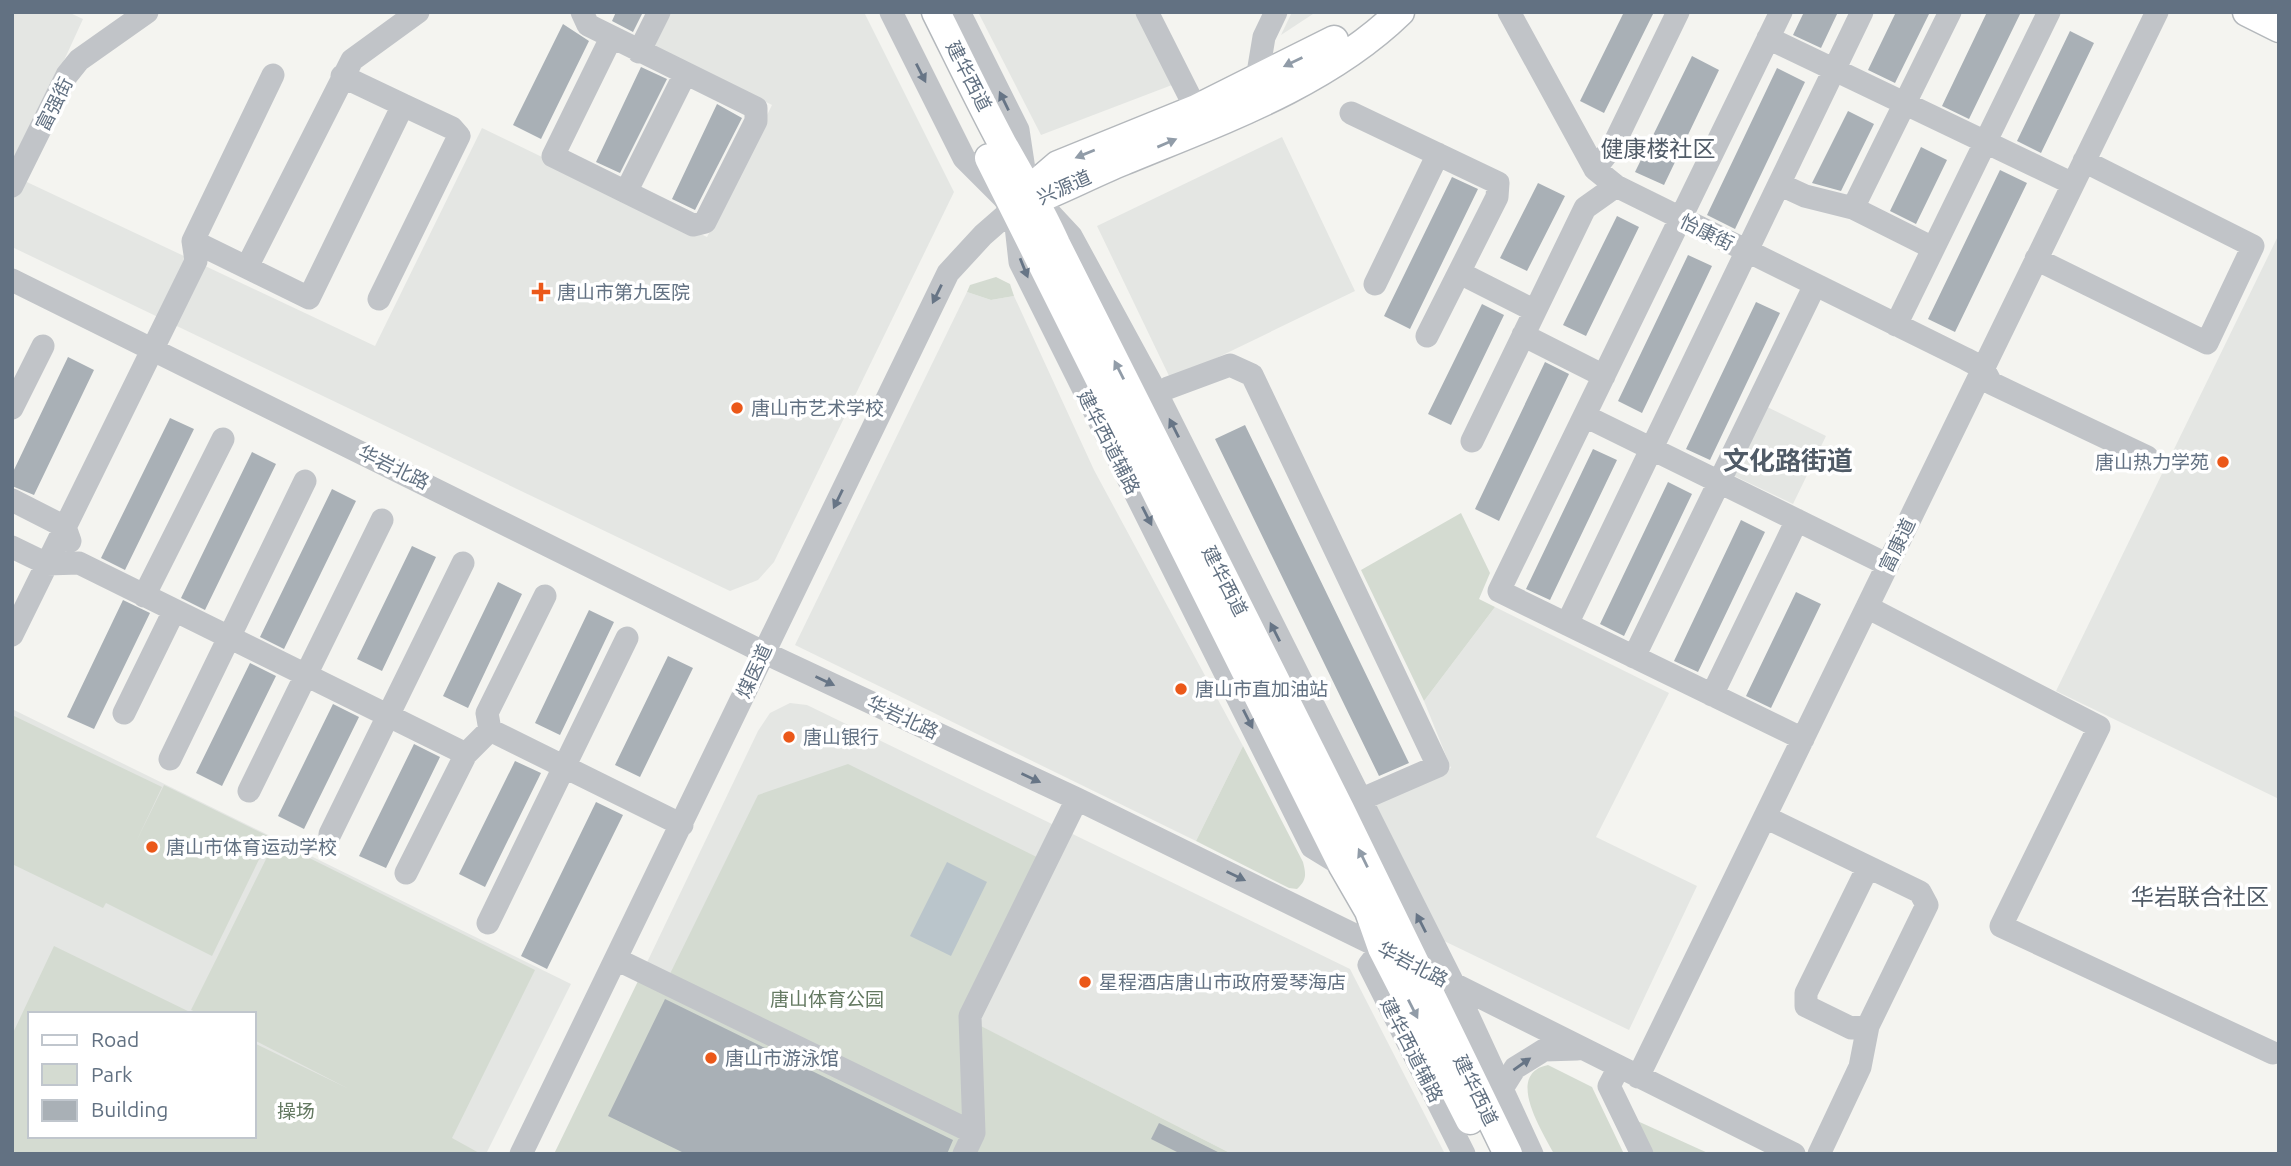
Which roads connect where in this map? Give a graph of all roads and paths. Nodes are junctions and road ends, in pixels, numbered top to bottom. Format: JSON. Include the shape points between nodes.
{"nodes":[{"id":1,"x":137,"y":12,"type":"edge"},
{"id":2,"x":147,"y":12,"type":"edge"},
{"id":3,"x":418,"y":12,"type":"edge"},
{"id":4,"x":582,"y":12,"type":"edge"},
{"id":5,"x":659,"y":12,"type":"edge"},
{"id":6,"x":891,"y":12,"type":"edge"},
{"id":7,"x":916,"y":12,"type":"edge"},
{"id":8,"x":936,"y":12,"type":"edge"},
{"id":9,"x":960,"y":12,"type":"edge"},
{"id":10,"x":1147,"y":12,"type":"edge"},
{"id":11,"x":1276,"y":12,"type":"edge"},
{"id":12,"x":1371,"y":12,"type":"edge"},
{"id":13,"x":1399,"y":12,"type":"edge"},
{"id":14,"x":1509,"y":12,"type":"edge"},
{"id":15,"x":1678,"y":12,"type":"edge"},
{"id":16,"x":1781,"y":12,"type":"edge"},
{"id":17,"x":1862,"y":12,"type":"edge"},
{"id":18,"x":1950,"y":12,"type":"edge"},
{"id":19,"x":2049,"y":12,"type":"edge"},
{"id":20,"x":2157,"y":12,"type":"edge"},
{"id":21,"x":2247,"y":12,"type":"edge"},
{"id":22,"x":2279,"y":28,"type":"edge"},
{"id":23,"x":611,"y":38,"type":"junction"},
{"id":24,"x":1768,"y":38,"type":"junction"},
{"id":25,"x":639,"y":52,"type":"junction"},
{"id":26,"x":1834,"y":70,"type":"junction"},
{"id":27,"x":685,"y":74,"type":"junction"},
{"id":28,"x":273,"y":75,"type":"dead end"},
{"id":29,"x":342,"y":76,"type":"junction"},
{"id":30,"x":1257,"y":79,"type":"junction"},
{"id":31,"x":1905,"y":104,"type":"junction"},
{"id":32,"x":403,"y":105,"type":"junction"},
{"id":33,"x":1196,"y":108,"type":"junction"},
{"id":34,"x":1351,"y":113,"type":"dead end"},
{"id":35,"x":1985,"y":142,"type":"junction"},
{"id":36,"x":1438,"y":154,"type":"junction"},
{"id":37,"x":2084,"y":161,"type":"junction"},
{"id":38,"x":1595,"y":169,"type":"junction"},
{"id":39,"x":12,"y":171,"type":"edge"},
{"id":40,"x":1779,"y":184,"type":"junction"},
{"id":41,"x":2073,"y":184,"type":"junction"},
{"id":42,"x":12,"y":186,"type":"edge"},
{"id":43,"x":1616,"y":186,"type":"junction"},
{"id":44,"x":626,"y":192,"type":"junction"},
{"id":45,"x":1026,"y":199,"type":"junction"},
{"id":46,"x":1853,"y":208,"type":"junction"},
{"id":47,"x":1681,"y":219,"type":"junction"},
{"id":48,"x":193,"y":241,"type":"junction"},
{"id":49,"x":1933,"y":248,"type":"junction"},
{"id":50,"x":1746,"y":251,"type":"junction"},
{"id":51,"x":2036,"y":259,"type":"junction"},
{"id":52,"x":247,"y":267,"type":"junction"},
{"id":53,"x":1460,"y":273,"type":"junction"},
{"id":54,"x":12,"y":279,"type":"edge"},
{"id":55,"x":1375,"y":284,"type":"dead end"},
{"id":56,"x":1815,"y":285,"type":"junction"},
{"id":57,"x":379,"y":299,"type":"dead end"},
{"id":58,"x":1535,"y":311,"type":"junction"},
{"id":59,"x":1896,"y":325,"type":"junction"},
{"id":60,"x":1523,"y":335,"type":"junction"},
{"id":61,"x":1427,"y":336,"type":"dead end"},
{"id":62,"x":43,"y":346,"type":"dead end"},
{"id":63,"x":152,"y":348,"type":"junction"},
{"id":64,"x":1983,"y":368,"type":"junction"},
{"id":65,"x":1604,"y":376,"type":"junction"},
{"id":66,"x":1147,"y":400,"type":"junction"},
{"id":67,"x":12,"y":408,"type":"edge"},
{"id":68,"x":1585,"y":416,"type":"junction"},
{"id":69,"x":223,"y":439,"type":"dead end"},
{"id":70,"x":1472,"y":441,"type":"dead end"},
{"id":71,"x":1651,"y":448,"type":"junction"},
{"id":72,"x":2147,"y":457,"type":"dead end"},
{"id":73,"x":305,"y":481,"type":"dead end"},
{"id":74,"x":1719,"y":481,"type":"junction"},
{"id":75,"x":12,"y":500,"type":"edge"},
{"id":76,"x":382,"y":520,"type":"dead end"},
{"id":77,"x":1797,"y":520,"type":"junction"},
{"id":78,"x":65,"y":527,"type":"junction"},
{"id":79,"x":12,"y":547,"type":"edge"},
{"id":80,"x":463,"y":563,"type":"dead end"},
{"id":81,"x":47,"y":564,"type":"junction"},
{"id":82,"x":79,"y":564,"type":"junction"},
{"id":83,"x":1888,"y":565,"type":"junction"},
{"id":84,"x":144,"y":596,"type":"junction"},
{"id":85,"x":545,"y":597,"type":"dead end"},
{"id":86,"x":1867,"y":607,"type":"junction"},
{"id":87,"x":174,"y":611,"type":"junction"},
{"id":88,"x":1567,"y":624,"type":"junction"},
{"id":89,"x":12,"y":635,"type":"edge"},
{"id":90,"x":229,"y":638,"type":"junction"},
{"id":91,"x":627,"y":638,"type":"dead end"},
{"id":92,"x":763,"y":652,"type":"junction"},
{"id":93,"x":1634,"y":657,"type":"junction"},
{"id":94,"x":306,"y":676,"type":"junction"},
{"id":95,"x":1712,"y":695,"type":"junction"},
{"id":96,"x":124,"y":713,"type":"dead end"},
{"id":97,"x":388,"y":716,"type":"junction"},
{"id":98,"x":490,"y":730,"type":"junction"},
{"id":99,"x":1803,"y":739,"type":"junction"},
{"id":100,"x":466,"y":754,"type":"junction"},
{"id":101,"x":170,"y":759,"type":"dead end"},
{"id":102,"x":564,"y":767,"type":"junction"},
{"id":103,"x":249,"y":791,"type":"dead end"},
{"id":104,"x":1077,"y":799,"type":"junction"},
{"id":105,"x":1350,"y":805,"type":"junction"},
{"id":106,"x":1765,"y":817,"type":"junction"},
{"id":107,"x":682,"y":825,"type":"junction"},
{"id":108,"x":330,"y":834,"type":"dead end"},
{"id":109,"x":1868,"y":867,"type":"junction"},
{"id":110,"x":406,"y":873,"type":"dead end"},
{"id":111,"x":488,"y":923,"type":"dead end"},
{"id":112,"x":1382,"y":948,"type":"junction"},
{"id":113,"x":616,"y":959,"type":"junction"},
{"id":114,"x":1415,"y":964,"type":"junction"},
{"id":115,"x":1453,"y":984,"type":"junction"},
{"id":116,"x":1868,"y":1026,"type":"junction"},
{"id":117,"x":1580,"y":1049,"type":"junction"},
{"id":118,"x":2273,"y":1053,"type":"dead end"},
{"id":119,"x":1628,"y":1072,"type":"junction"},
{"id":120,"x":1500,"y":1089,"type":"junction"},
{"id":121,"x":1488,"y":1115,"type":"junction"},
{"id":122,"x":1739,"y":1128,"type":"junction"},
{"id":123,"x":974,"y":1133,"type":"junction"},
{"id":124,"x":521,"y":1154,"type":"edge"},
{"id":125,"x":964,"y":1154,"type":"edge"},
{"id":126,"x":1464,"y":1154,"type":"edge"},
{"id":127,"x":1487,"y":1154,"type":"edge"},
{"id":128,"x":1508,"y":1154,"type":"edge"},
{"id":129,"x":1532,"y":1154,"type":"edge"},
{"id":130,"x":1642,"y":1154,"type":"edge"},
{"id":131,"x":1752,"y":1154,"type":"edge"},
{"id":132,"x":1794,"y":1154,"type":"edge"},
{"id":133,"x":1819,"y":1154,"type":"edge"}],
"edges":[{"from":1,"to":39,"type":"street","name":"富强街","via":[[73,58],[60,74]]},
{"from":2,"to":42,"type":"street","name":"富强街","via":[[79,60],[67,75]]},
{"from":3,"to":29,"type":"street","via":[[352,60]]},
{"from":4,"to":23,"type":"street","via":[[588,25]]},
{"from":5,"to":25,"type":"street"},
{"from":6,"to":45,"type":"street","one_way":true,"via":[[964,158]]},
{"from":7,"to":45,"type":"main road","name":"建华西道"},
{"from":8,"to":45,"type":"main road","name":"建华西道"},
{"from":45,"to":9,"type":"street","one_way":true,"via":[[1018,130]]},
{"from":10,"to":33,"type":"street"},
{"from":11,"to":30,"type":"street","via":[[1264,37]]},
{"from":12,"to":30,"type":"main road","name":"兴源道","one_way":true,"via":[[1318,50]]},
{"from":45,"to":13,"type":"main road","name":"兴源道","one_way":true,"via":[[1294,85],[1340,58]]},
{"from":14,"to":38,"type":"street","name":"怡康街"},
{"from":15,"to":38,"type":"street","via":[[1613,146]]},
{"from":16,"to":24,"type":"street"},
{"from":17,"to":26,"type":"street"},
{"from":18,"to":31,"type":"street"},
{"from":19,"to":35,"type":"street"},
{"from":20,"to":37,"type":"street","name":"富康道"},
{"from":21,"to":22,"type":"main road"},
{"from":23,"to":25,"type":"street"},
{"from":23,"to":44,"type":"street","via":[[553,156]]},
{"from":24,"to":26,"type":"street"},
{"from":24,"to":47,"type":"street"},
{"from":25,"to":27,"type":"street"},
{"from":26,"to":31,"type":"street"},
{"from":26,"to":40,"type":"street"},
{"from":27,"to":44,"type":"street"},
{"from":27,"to":44,"type":"street","via":[[755,108],[756,121],[705,222],[693,225]]},
{"from":28,"to":48,"type":"street"},
{"from":29,"to":32,"type":"street"},
{"from":29,"to":52,"type":"street"},
{"from":30,"to":33,"type":"main road","name":"兴源道"},
{"from":31,"to":35,"type":"street"},
{"from":31,"to":46,"type":"street"},
{"from":32,"to":52,"type":"street","via":[[309,298]]},
{"from":32,"to":57,"type":"street","via":[[452,128],[459,136]]},
{"from":33,"to":45,"type":"main road","name":"兴源道","one_way":true,"via":[[1058,165]]},
{"from":34,"to":36,"type":"street"},
{"from":35,"to":41,"type":"street"},
{"from":35,"to":49,"type":"street"},
{"from":36,"to":53,"type":"street","via":[[1498,183],[1497,197]]},
{"from":36,"to":55,"type":"street"},
{"from":37,"to":41,"type":"street","name":"富康道"},
{"from":37,"to":51,"type":"street","via":[[2253,246],[2213,331],[2207,343]]},
{"from":38,"to":43,"type":"street","name":"怡康街"},
{"from":40,"to":46,"type":"street"},
{"from":40,"to":50,"type":"street"},
{"from":41,"to":51,"type":"street","name":"富康道"},
{"from":43,"to":47,"type":"street","name":"怡康街"},
{"from":43,"to":58,"type":"street","via":[[1585,208]]},
{"from":66,"to":45,"type":"main road","name":"建华西道","one_way":true},
{"from":45,"to":92,"type":"street","name":"煤医道","one_way":true,"via":[[948,273]]},
{"from":45,"to":112,"type":"main road","name":"建华西道","via":[[1343,866],[1369,911]]},
{"from":46,"to":49,"type":"street"},
{"from":47,"to":50,"type":"street","name":"怡康街"},
{"from":47,"to":65,"type":"street"},
{"from":48,"to":52,"type":"street"},
{"from":48,"to":63,"type":"street","via":[[196,261]]},
{"from":49,"to":59,"type":"street"},
{"from":50,"to":56,"type":"street","name":"怡康街"},
{"from":50,"to":71,"type":"street"},
{"from":51,"to":64,"type":"street","name":"富康道"},
{"from":53,"to":58,"type":"street"},
{"from":53,"to":61,"type":"street"},
{"from":54,"to":63,"type":"street","name":"华岩北路"},
{"from":56,"to":59,"type":"street","name":"怡康街"},
{"from":56,"to":74,"type":"street"},
{"from":58,"to":60,"type":"street"},
{"from":59,"to":64,"type":"street","name":"怡康街"},
{"from":60,"to":65,"type":"street"},
{"from":60,"to":70,"type":"street"},
{"from":62,"to":67,"type":"street"},
{"from":63,"to":78,"type":"street"},
{"from":63,"to":92,"type":"street","name":"华岩北路"},
{"from":64,"to":72,"type":"street","name":"怡康街","via":[[1992,383]]},
{"from":64,"to":83,"type":"street","name":"富康道"},
{"from":65,"to":68,"type":"street"},
{"from":105,"to":66,"type":"main road","name":"建华西道","one_way":true},
{"from":66,"to":105,"type":"street","via":[[1230,365],[1252,375],[1438,766]]},
{"from":68,"to":71,"type":"street"},
{"from":68,"to":88,"type":"street","via":[[1499,591]]},
{"from":69,"to":84,"type":"street"},
{"from":71,"to":74,"type":"street"},
{"from":71,"to":88,"type":"street"},
{"from":73,"to":90,"type":"street"},
{"from":74,"to":77,"type":"street"},
{"from":74,"to":93,"type":"street"},
{"from":75,"to":78,"type":"street"},
{"from":76,"to":94,"type":"street"},
{"from":77,"to":83,"type":"street"},
{"from":77,"to":95,"type":"street"},
{"from":78,"to":81,"type":"street"},
{"from":78,"to":82,"type":"street"},
{"from":79,"to":81,"type":"street"},
{"from":80,"to":97,"type":"street"},
{"from":81,"to":82,"type":"street"},
{"from":81,"to":89,"type":"street"},
{"from":82,"to":84,"type":"street"},
{"from":83,"to":86,"type":"street","name":"富康道"},
{"from":84,"to":87,"type":"street"},
{"from":85,"to":98,"type":"street","via":[[487,713]]},
{"from":86,"to":99,"type":"street","name":"富康道"},
{"from":86,"to":118,"type":"street","via":[[2099,727],[2001,926]]},
{"from":87,"to":90,"type":"street"},
{"from":87,"to":96,"type":"street"},
{"from":88,"to":93,"type":"street"},
{"from":90,"to":94,"type":"street"},
{"from":90,"to":101,"type":"street"},
{"from":91,"to":102,"type":"street"},
{"from":92,"to":104,"type":"street","name":"华岩北路","one_way":true},
{"from":92,"to":107,"type":"street","name":"煤医道"},
{"from":93,"to":95,"type":"street"},
{"from":94,"to":97,"type":"street"},
{"from":94,"to":103,"type":"street"},
{"from":95,"to":99,"type":"street"},
{"from":97,"to":100,"type":"street"},
{"from":97,"to":108,"type":"street"},
{"from":98,"to":100,"type":"street"},
{"from":98,"to":102,"type":"street"},
{"from":99,"to":106,"type":"street","name":"富康道"},
{"from":100,"to":110,"type":"street"},
{"from":102,"to":107,"type":"street"},
{"from":102,"to":111,"type":"street"},
{"from":104,"to":112,"type":"street","name":"华岩北路","one_way":true},
{"from":104,"to":123,"type":"street","via":[[970,1016]]},
{"from":114,"to":105,"type":"main road","name":"建华西道","one_way":true},
{"from":115,"to":105,"type":"street","one_way":true},
{"from":106,"to":109,"type":"street"},
{"from":106,"to":119,"type":"street","name":"富康道"},
{"from":107,"to":113,"type":"street","name":"煤医道"},
{"from":109,"to":116,"type":"street","via":[[1920,892],[1927,905]]},
{"from":109,"to":116,"type":"street","via":[[1806,993],[1806,1006],[1851,1028]]},
{"from":112,"to":114,"type":"street","name":"华岩北路"},
{"from":112,"to":126,"type":"street","name":"建华西道辅路","via":[[1369,965]]},
{"from":112,"to":127,"type":"main road","name":"建华西道","one_way":true},
{"from":113,"to":123,"type":"street"},
{"from":113,"to":124,"type":"street","name":"煤医道"},
{"from":114,"to":115,"type":"street","name":"华岩北路"},
{"from":114,"to":121,"type":"main road","name":"建华西道"},
{"from":115,"to":117,"type":"street","name":"华岩北路"},
{"from":115,"to":120,"type":"street"},
{"from":116,"to":133,"type":"street","via":[[1860,1066]]},
{"from":117,"to":119,"type":"street","name":"华岩北路"},
{"from":120,"to":117,"type":"street","one_way":true,"via":[[1515,1068],[1544,1050]]},
{"from":119,"to":122,"type":"street","name":"华岩北路"},
{"from":119,"to":130,"type":"street","name":"富康道","via":[[1609,1086]]},
{"from":120,"to":121,"type":"street"},
{"from":120,"to":129,"type":"street"},
{"from":121,"to":128,"type":"main road","name":"建华西道"},
{"from":122,"to":131,"type":"street"},
{"from":122,"to":132,"type":"street","name":"华岩北路"},
{"from":123,"to":125,"type":"street"}]}
